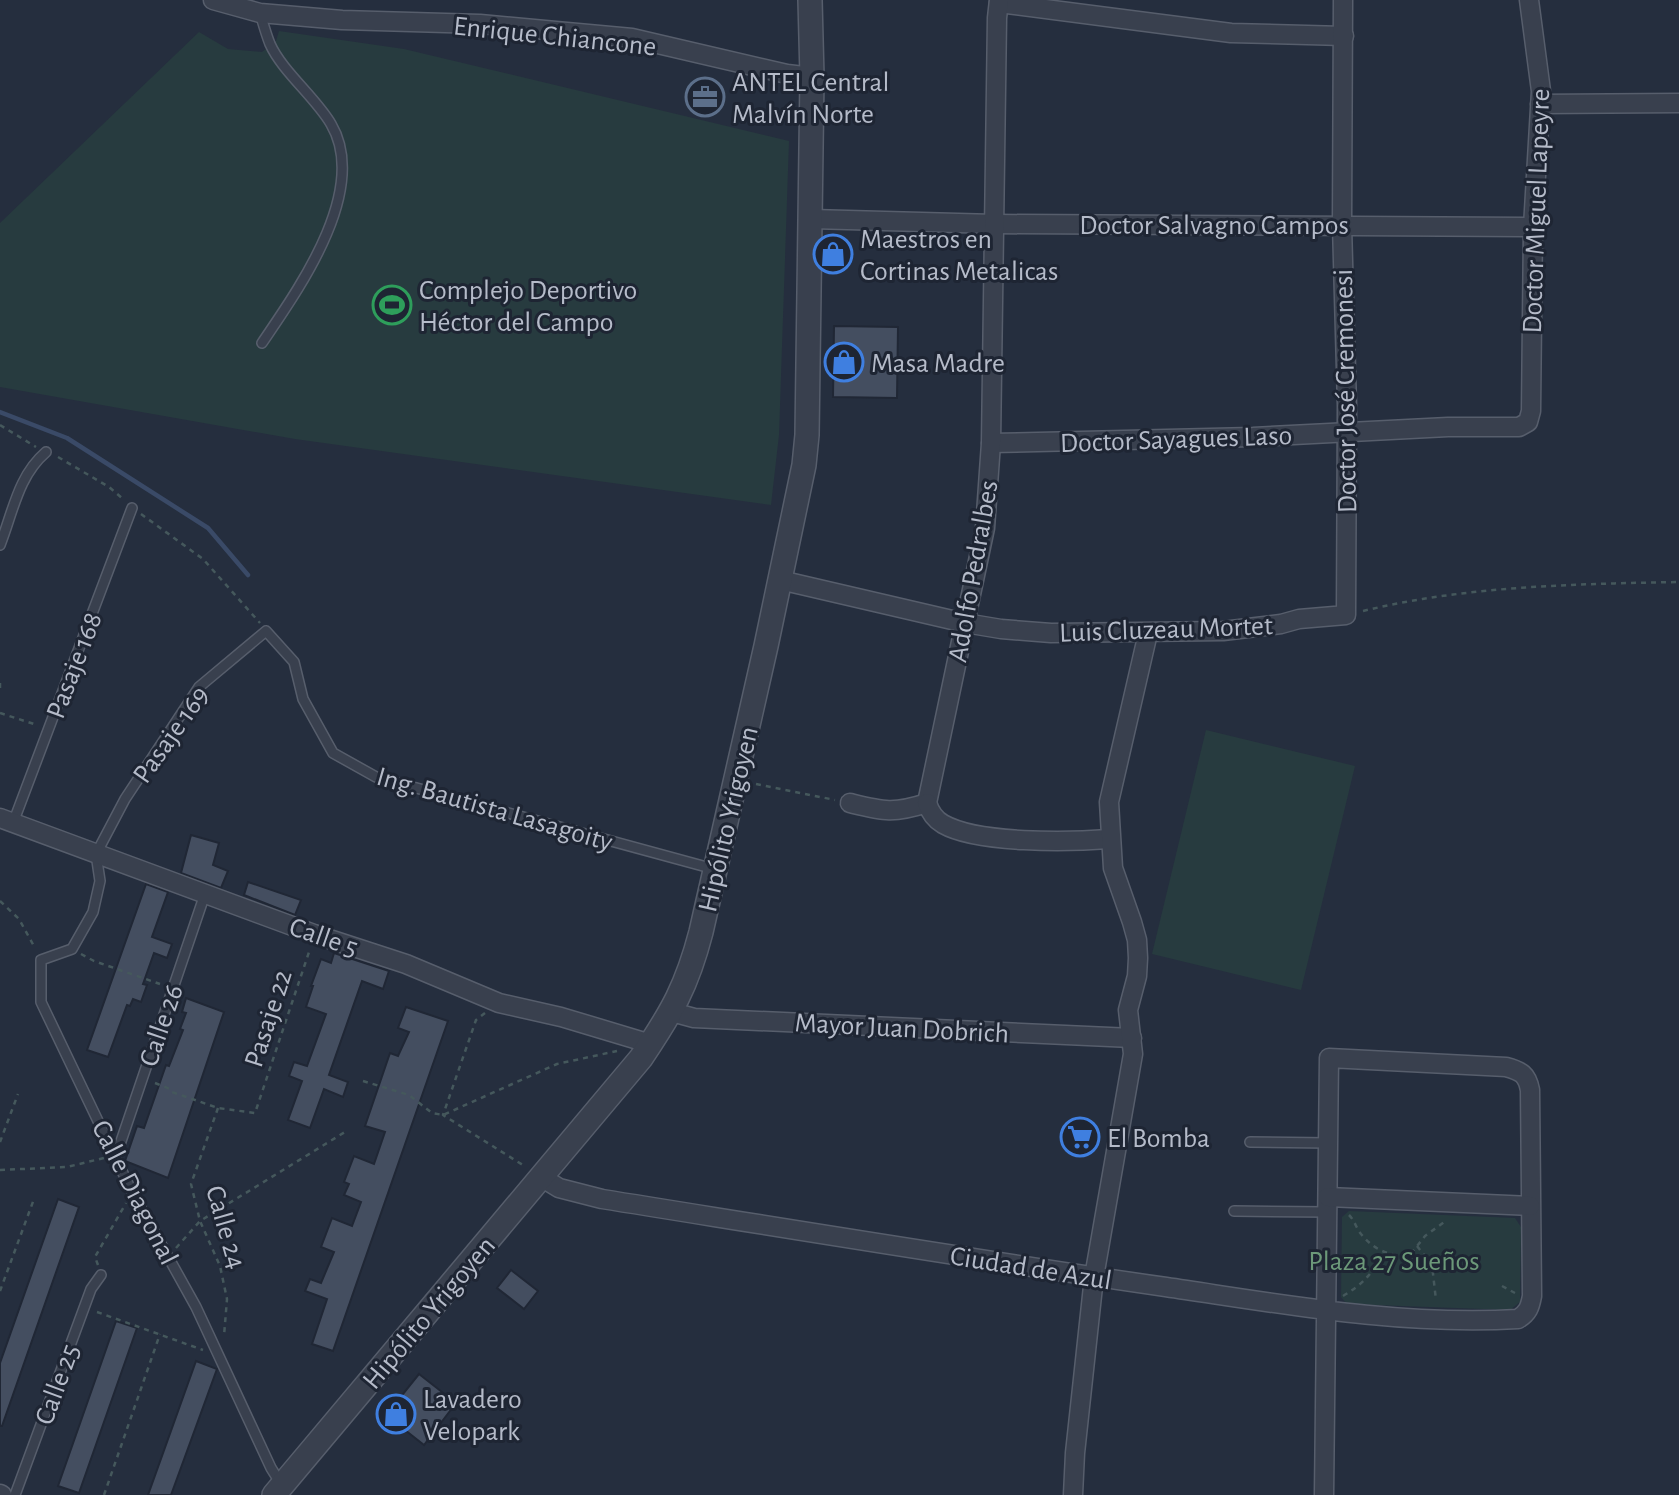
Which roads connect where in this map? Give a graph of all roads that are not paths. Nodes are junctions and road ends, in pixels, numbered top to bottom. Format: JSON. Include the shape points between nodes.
{"nodes":[{"id":1,"x":213,"y":0,"type":"edge"},
{"id":2,"x":810,"y":0,"type":"edge"},
{"id":3,"x":1343,"y":0,"type":"edge"},
{"id":4,"x":1529,"y":0,"type":"edge"},
{"id":5,"x":999,"y":1,"type":"edge"},
{"id":6,"x":261,"y":6,"type":"edge"},
{"id":7,"x":1344,"y":36,"type":"junction"},
{"id":8,"x":812,"y":77,"type":"junction"},
{"id":9,"x":1679,"y":103,"type":"edge"},
{"id":10,"x":1540,"y":104,"type":"junction"},
{"id":11,"x":811,"y":219,"type":"junction"},
{"id":12,"x":995,"y":224,"type":"junction"},
{"id":13,"x":1342,"y":225,"type":"junction"},
{"id":14,"x":1533,"y":227,"type":"junction"},
{"id":15,"x":262,"y":343,"type":"dead end"},
{"id":16,"x":1528,"y":422,"type":"joint"},
{"id":17,"x":1346,"y":432,"type":"junction"},
{"id":18,"x":991,"y":443,"type":"junction"},
{"id":19,"x":46,"y":452,"type":"dead end"},
{"id":20,"x":132,"y":508,"type":"dead end"},
{"id":21,"x":0,"y":545,"type":"edge"},
{"id":22,"x":780,"y":580,"type":"junction"},
{"id":23,"x":1346,"y":615,"type":"joint"},
{"id":24,"x":965,"y":623,"type":"junction"},
{"id":25,"x":266,"y":631,"type":"joint"},
{"id":26,"x":1148,"y":633,"type":"junction"},
{"id":27,"x":850,"y":803,"type":"road end"},
{"id":28,"x":926,"y":803,"type":"junction"},
{"id":29,"x":7,"y":820,"type":"edge"},
{"id":30,"x":1109,"y":839,"type":"junction"},
{"id":31,"x":96,"y":854,"type":"junction"},
{"id":32,"x":715,"y":870,"type":"junction"},
{"id":33,"x":205,"y":894,"type":"junction"},
{"id":34,"x":672,"y":1012,"type":"junction"},
{"id":35,"x":1132,"y":1038,"type":"junction"},
{"id":36,"x":642,"y":1041,"type":"junction"},
{"id":37,"x":1250,"y":1142,"type":"dead end"},
{"id":38,"x":1328,"y":1143,"type":"junction"},
{"id":39,"x":116,"y":1156,"type":"junction"},
{"id":40,"x":541,"y":1177,"type":"junction"},
{"id":41,"x":1328,"y":1204,"type":"junction"},
{"id":42,"x":1530,"y":1206,"type":"junction"},
{"id":43,"x":1234,"y":1211,"type":"dead end"},
{"id":44,"x":100,"y":1275,"type":"road end"},
{"id":45,"x":1094,"y":1277,"type":"junction"},
{"id":46,"x":1331,"y":1305,"type":"junction"},
{"id":47,"x":278,"y":1490,"type":"edge"},
{"id":48,"x":15,"y":1495,"type":"edge"},
{"id":49,"x":1073,"y":1495,"type":"edge"},
{"id":50,"x":1324,"y":1495,"type":"edge"}],
"edges":[{"from":1,"to":6,"type":"street","name":"Enrique Chiancone"},
{"from":2,"to":8,"type":"street","name":"Hipólito Yrigoyen"},
{"from":3,"to":7,"type":"street","name":"Doctor José Cremonesi"},
{"from":4,"to":10,"type":"street","name":"Doctor Miguel Lapeyre"},
{"from":5,"to":7,"type":"street","via":[[1231,33]]},
{"from":5,"to":12,"type":"street","name":"Adolfo Pedralbes"},
{"from":6,"to":8,"type":"street","name":"Enrique Chiancone","via":[[342,20],[480,24],[632,38]]},
{"from":6,"to":15,"type":"lane","via":[[270,46],[332,124],[342,174],[333,220],[301,286]]},
{"from":7,"to":13,"type":"street","name":"Doctor José Cremonesi"},
{"from":8,"to":11,"type":"street","name":"Hipólito Yrigoyen"},
{"from":9,"to":10,"type":"street"},
{"from":10,"to":14,"type":"street","name":"Doctor Miguel Lapeyre"},
{"from":11,"to":12,"type":"street","name":"Doctor Salvagno Campos"},
{"from":11,"to":22,"type":"street","name":"Hipólito Yrigoyen","via":[[807,435]]},
{"from":12,"to":13,"type":"street","name":"Doctor Salvagno Campos"},
{"from":12,"to":18,"type":"street","name":"Adolfo Pedralbes"},
{"from":13,"to":14,"type":"street","name":"Doctor Salvagno Campos"},
{"from":13,"to":17,"type":"street","name":"Doctor José Cremonesi"},
{"from":14,"to":16,"type":"street","name":"Doctor Miguel Lapeyre"},
{"from":16,"to":17,"type":"street","name":"Doctor Sayagues Laso","via":[[1519,427]]},
{"from":17,"to":18,"type":"street","name":"Doctor Sayagues Laso"},
{"from":17,"to":23,"type":"street","name":"Doctor José Cremonesi"},
{"from":18,"to":24,"type":"street","name":"Adolfo Pedralbes","via":[[985,528]]},
{"from":19,"to":21,"type":"lane","via":[[32,464]]},
{"from":20,"to":29,"type":"lane","name":"Pasaje 168","via":[[48,729]]},
{"from":22,"to":24,"type":"street","name":"Luis Cluzeau Mortet"},
{"from":22,"to":32,"type":"street","name":"Hipólito Yrigoyen"},
{"from":23,"to":26,"type":"street","name":"Luis Cluzeau Mortet","via":[[1223,631]]},
{"from":24,"to":26,"type":"street","name":"Luis Cluzeau Mortet","via":[[1051,633]]},
{"from":24,"to":28,"type":"street","name":"Adolfo Pedralbes"},
{"from":25,"to":31,"type":"lane","name":"Pasaje 169","via":[[199,687],[125,799]]},
{"from":25,"to":32,"type":"lane","name":"Ing. Bautista Lasagoity","via":[[294,662],[303,699],[333,753],[365,771]]},
{"from":26,"to":30,"type":"street","via":[[1109,802]]},
{"from":27,"to":28,"type":"street","via":[[885,811]]},
{"from":28,"to":30,"type":"street","via":[[940,822],[990,836],[1054,842]]},
{"from":29,"to":31,"type":"street","name":"Calle 5"},
{"from":30,"to":35,"type":"street","via":[[1112,868],[1137,940],[1137,976],[1128,1010]]},
{"from":31,"to":33,"type":"street","name":"Calle 5"},
{"from":31,"to":39,"type":"lane","name":"Calle Diagonal","via":[[100,881],[93,912],[72,949],[41,960],[41,1002]]},
{"from":32,"to":34,"type":"street","name":"Hipólito Yrigoyen","via":[[694,960]]},
{"from":33,"to":36,"type":"street","name":"Calle 5","via":[[406,964],[499,1003]]},
{"from":33,"to":39,"type":"lane","name":"Calle 26"},
{"from":34,"to":35,"type":"street","name":"Mayor Juan Dobrich","via":[[694,1018]]},
{"from":34,"to":36,"type":"street","name":"Hipólito Yrigoyen"},
{"from":35,"to":45,"type":"street"},
{"from":36,"to":40,"type":"street","name":"Hipólito Yrigoyen"},
{"from":37,"to":38,"type":"lane"},
{"from":38,"to":41,"type":"street"},
{"from":38,"to":42,"type":"street","via":[[1329,1058],[1520,1070],[1530,1090]]},
{"from":39,"to":47,"type":"lane","name":"Calle Diagonal","via":[[222,1361]]},
{"from":40,"to":45,"type":"street","name":"Ciudad de Azul","via":[[559,1188],[602,1199]]},
{"from":40,"to":47,"type":"street","name":"Hipólito Yrigoyen"},
{"from":41,"to":42,"type":"street"},
{"from":41,"to":43,"type":"lane"},
{"from":41,"to":46,"type":"street"},
{"from":42,"to":46,"type":"street","name":"Ciudad de Azul","via":[[1532,1296],[1526,1314],[1518,1319],[1386,1318]]},
{"from":44,"to":48,"type":"lane","name":"Calle 25"},
{"from":45,"to":46,"type":"street","name":"Ciudad de Azul"},
{"from":45,"to":49,"type":"street"},
{"from":46,"to":50,"type":"street"}]}
